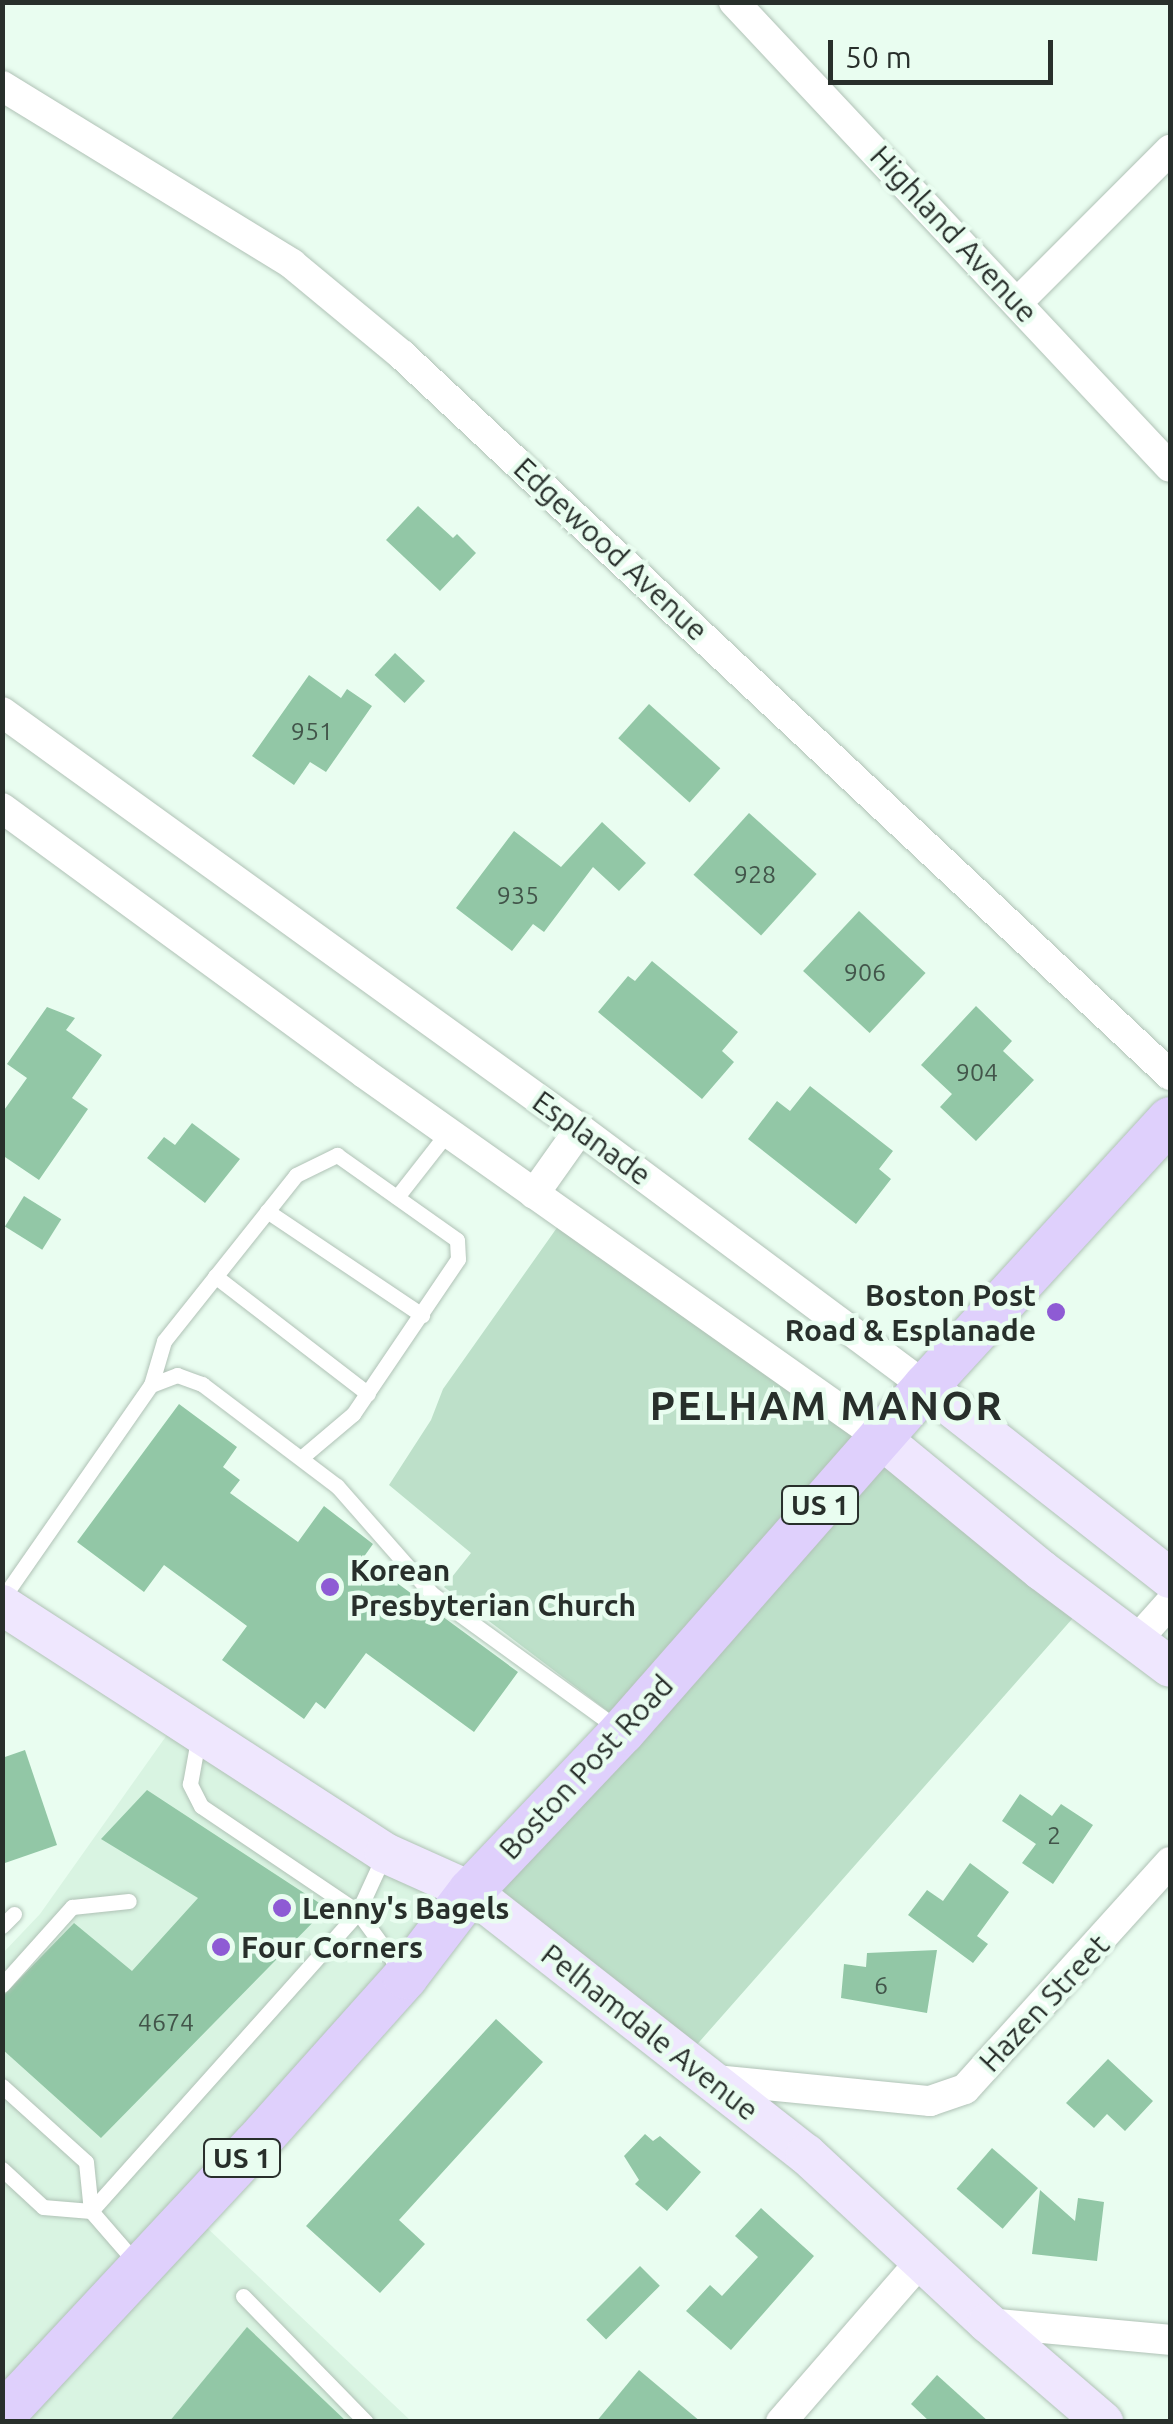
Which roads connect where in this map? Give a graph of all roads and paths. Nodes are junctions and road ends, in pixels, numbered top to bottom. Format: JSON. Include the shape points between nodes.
{"nodes":[{"id":1,"x":734,"y":2,"type":"edge"},
{"id":2,"x":2,"y":86,"type":"edge"},
{"id":3,"x":1170,"y":150,"type":"edge"},
{"id":4,"x":1019,"y":302,"type":"junction"},
{"id":5,"x":1170,"y":467,"type":"edge"},
{"id":6,"x":2,"y":712,"type":"edge"},
{"id":7,"x":2,"y":808,"type":"edge"},
{"id":8,"x":1170,"y":1076,"type":"edge"},
{"id":9,"x":1170,"y":1120,"type":"edge"},
{"id":10,"x":580,"y":1130,"type":"junction"},
{"id":11,"x":447,"y":1132,"type":"junction"},
{"id":12,"x":534,"y":1194,"type":"junction"},
{"id":13,"x":397,"y":1198,"type":"junction"},
{"id":14,"x":267,"y":1212,"type":"junction"},
{"id":15,"x":215,"y":1276,"type":"junction"},
{"id":16,"x":422,"y":1316,"type":"junction"},
{"id":17,"x":151,"y":1385,"type":"junction"},
{"id":18,"x":924,"y":1386,"type":"junction"},
{"id":19,"x":368,"y":1394,"type":"junction"},
{"id":20,"x":880,"y":1438,"type":"junction"},
{"id":21,"x":301,"y":1458,"type":"junction"},
{"id":22,"x":1170,"y":1578,"type":"edge"},
{"id":23,"x":2,"y":1602,"type":"edge"},
{"id":24,"x":1170,"y":1603,"type":"edge"},
{"id":25,"x":1135,"y":1642,"type":"junction"},
{"id":26,"x":1170,"y":1667,"type":"edge"},
{"id":27,"x":622,"y":1732,"type":"junction"},
{"id":28,"x":199,"y":1734,"type":"junction"},
{"id":29,"x":385,"y":1854,"type":"junction"},
{"id":30,"x":1170,"y":1862,"type":"edge"},
{"id":31,"x":470,"y":1890,"type":"junction"},
{"id":32,"x":129,"y":1901,"type":"dead end"},
{"id":33,"x":358,"y":1912,"type":"junction"},
{"id":34,"x":404,"y":1976,"type":"junction"},
{"id":35,"x":2,"y":1985,"type":"edge"},
{"id":36,"x":715,"y":2080,"type":"junction"},
{"id":37,"x":2,"y":2086,"type":"edge"},
{"id":38,"x":2,"y":2168,"type":"edge"},
{"id":39,"x":91,"y":2211,"type":"junction"},
{"id":40,"x":921,"y":2261,"type":"junction"},
{"id":41,"x":140,"y":2267,"type":"junction"},
{"id":42,"x":242,"y":2296,"type":"dead end"},
{"id":43,"x":988,"y":2323,"type":"junction"},
{"id":44,"x":1170,"y":2340,"type":"edge"},
{"id":45,"x":2,"y":2415,"type":"edge"},
{"id":46,"x":366,"y":2422,"type":"edge"},
{"id":47,"x":781,"y":2422,"type":"edge"},
{"id":48,"x":1103,"y":2422,"type":"edge"}],
"edges":[{"from":1,"to":4,"type":"street","name":"Highland Avenue"},
{"from":2,"to":8,"type":"street","name":"Edgewood Avenue","via":[[292,264],[402,356]]},
{"from":3,"to":4,"type":"street"},
{"from":4,"to":5,"type":"street","name":"Highland Avenue"},
{"from":6,"to":10,"type":"street","name":"Esplanade"},
{"from":7,"to":11,"type":"street"},
{"from":9,"to":18,"type":"main road","name":"Boston Post Road","number":"US 1"},
{"from":10,"to":12,"type":"street"},
{"from":10,"to":18,"type":"street","name":"Esplanade"},
{"from":11,"to":12,"type":"street"},
{"from":11,"to":13,"type":"lane"},
{"from":12,"to":20,"type":"street"},
{"from":13,"to":14,"type":"lane","via":[[337,1155],[296,1175]]},
{"from":13,"to":16,"type":"lane","via":[[457,1240],[458,1260]]},
{"from":14,"to":15,"type":"lane"},
{"from":14,"to":16,"type":"lane"},
{"from":15,"to":17,"type":"lane","via":[[164,1341]]},
{"from":15,"to":19,"type":"lane"},
{"from":16,"to":19,"type":"lane"},
{"from":17,"to":21,"type":"lane","via":[[177,1375],[202,1384]]},
{"from":17,"to":23,"type":"lane"},
{"from":18,"to":20,"type":"main road","name":"Boston Post Road","number":"US 1"},
{"from":18,"to":22,"type":"street","name":"Esplanade"},
{"from":19,"to":21,"type":"lane"},
{"from":20,"to":25,"type":"street"},
{"from":20,"to":27,"type":"main road","name":"Boston Post Road","number":"US 1"},
{"from":21,"to":27,"type":"lane","via":[[338,1486],[432,1594]]},
{"from":23,"to":28,"type":"street","name":"Pelhamdale Avenue"},
{"from":24,"to":25,"type":"street"},
{"from":25,"to":26,"type":"street"},
{"from":27,"to":31,"type":"main road","name":"Boston Post Road","number":"US 1"},
{"from":28,"to":29,"type":"street","name":"Pelhamdale Avenue"},
{"from":28,"to":33,"type":"lane","via":[[190,1784],[201,1806]]},
{"from":29,"to":31,"type":"street","name":"Pelhamdale Avenue"},
{"from":29,"to":33,"type":"lane"},
{"from":30,"to":36,"type":"street","name":"Hazen Street","via":[[965,2089],[930,2101]]},
{"from":31,"to":34,"type":"main road","name":"Boston Post Road","number":"US 1"},
{"from":31,"to":36,"type":"street","name":"Pelhamdale Avenue"},
{"from":32,"to":35,"type":"lane","via":[[72,1908]]},
{"from":33,"to":34,"type":"lane"},
{"from":33,"to":39,"type":"lane"},
{"from":34,"to":41,"type":"main road","name":"Boston Post Road","number":"US 1"},
{"from":36,"to":40,"type":"street","name":"Pelhamdale Avenue"},
{"from":37,"to":39,"type":"lane","via":[[86,2162]]},
{"from":38,"to":39,"type":"lane","via":[[43,2207]]},
{"from":39,"to":41,"type":"lane"},
{"from":40,"to":43,"type":"street","name":"Pelhamdale Avenue"},
{"from":40,"to":47,"type":"street"},
{"from":41,"to":45,"type":"main road","name":"Boston Post Road","number":"US 1"},
{"from":42,"to":46,"type":"lane"},
{"from":43,"to":44,"type":"street"},
{"from":43,"to":48,"type":"street","name":"Pelhamdale Avenue"}]}
